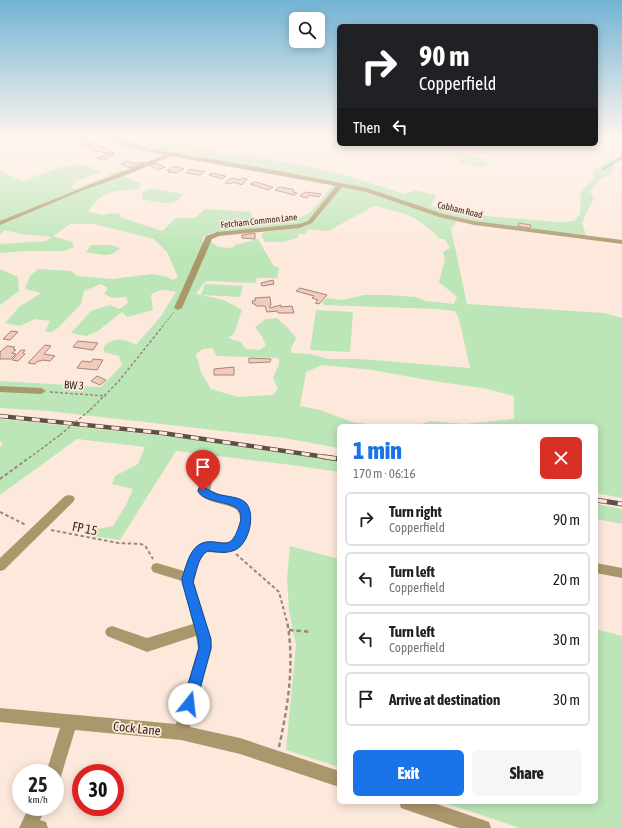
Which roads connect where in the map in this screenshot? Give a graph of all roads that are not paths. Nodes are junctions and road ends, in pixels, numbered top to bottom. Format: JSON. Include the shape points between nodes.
{"nodes":[{"id":1,"x":118,"y":177,"type":"edge"},
{"id":2,"x":297,"y":177,"type":"edge"},
{"id":3,"x":340,"y":185,"type":"junction"},
{"id":4,"x":0,"y":223,"type":"edge"},
{"id":5,"x":622,"y":242,"type":"edge"},
{"id":6,"x":178,"y":308,"type":"road end"},
{"id":7,"x":0,"y":389,"type":"edge"},
{"id":8,"x":41,"y":391,"type":"road end"},
{"id":9,"x":206,"y":482,"type":"dead end"},
{"id":10,"x":69,"y":499,"type":"dead end"},
{"id":11,"x":0,"y":566,"type":"edge"},
{"id":12,"x":157,"y":568,"type":"road end"},
{"id":13,"x":598,"y":568,"type":"edge"},
{"id":14,"x":622,"y":573,"type":"edge"},
{"id":15,"x":188,"y":578,"type":"junction"},
{"id":16,"x":201,"y":628,"type":"junction"},
{"id":17,"x":112,"y":632,"type":"dead end"},
{"id":18,"x":0,"y":715,"type":"edge"},
{"id":19,"x":70,"y":721,"type":"junction"},
{"id":20,"x":181,"y":732,"type":"junction"},
{"id":21,"x":57,"y":764,"type":"edge"},
{"id":22,"x":337,"y":778,"type":"edge"},
{"id":23,"x":413,"y":804,"type":"edge"},
{"id":24,"x":35,"y":816,"type":"edge"},
{"id":25,"x":32,"y":827,"type":"edge"},
{"id":26,"x":484,"y":828,"type":"edge"}],
"edges":[{"from":1,"to":4,"type":"street"},
{"from":2,"to":3,"type":"street","name":"Cobham Road"},
{"from":3,"to":5,"type":"street","name":"Cobham Road","via":[[367,190],[441,216],[474,223]]},
{"from":3,"to":6,"type":"street","name":"Fetcham Common Lane","via":[[310,222],[300,226],[217,234],[209,238]]},
{"from":7,"to":8,"type":"street"},
{"from":9,"to":15,"type":"street","via":[[203,491],[206,494],[242,505],[246,523],[234,546],[208,546],[201,549],[196,554]]},
{"from":10,"to":11,"type":"street"},
{"from":12,"to":15,"type":"street"},
{"from":13,"to":14,"type":"street"},
{"from":15,"to":16,"type":"street"},
{"from":16,"to":17,"type":"street","via":[[147,645]]},
{"from":16,"to":20,"type":"street","via":[[205,648]]},
{"from":18,"to":19,"type":"street","name":"Cock Lane"},
{"from":19,"to":20,"type":"street","name":"Cock Lane"},
{"from":19,"to":21,"type":"street"},
{"from":20,"to":22,"type":"street","name":"Cock Lane","via":[[240,746]]},
{"from":23,"to":26,"type":"street"},
{"from":24,"to":25,"type":"street"}]}
